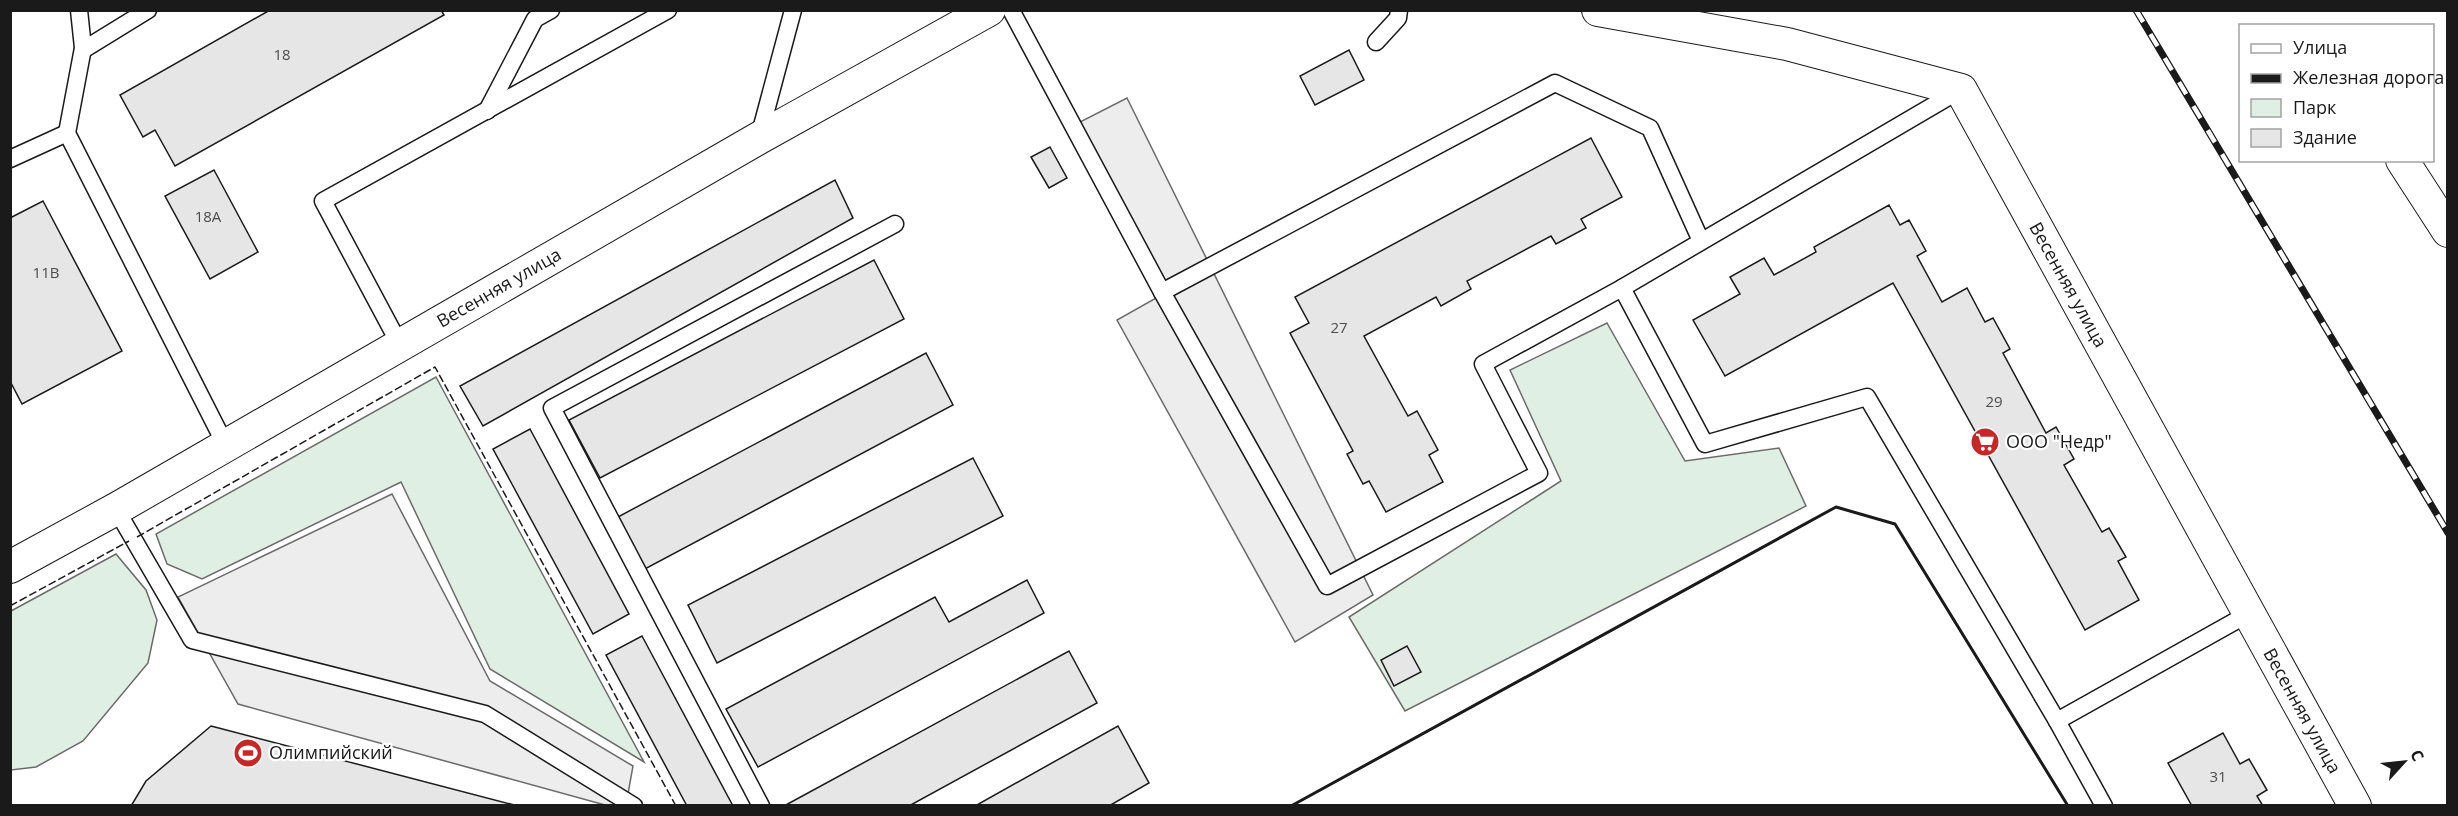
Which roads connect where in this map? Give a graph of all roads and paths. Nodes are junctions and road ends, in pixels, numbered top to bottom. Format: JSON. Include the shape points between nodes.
{"nodes":[{"id":1,"x":79,"y":10,"type":"edge"},
{"id":2,"x":148,"y":10,"type":"edge"},
{"id":3,"x":551,"y":10,"type":"edge"},
{"id":4,"x":668,"y":10,"type":"edge"},
{"id":5,"x":793,"y":10,"type":"edge"},
{"id":6,"x":989,"y":10,"type":"edge"},
{"id":7,"x":1011,"y":10,"type":"edge"},
{"id":8,"x":1399,"y":10,"type":"edge"},
{"id":9,"x":1598,"y":10,"type":"edge"},
{"id":10,"x":1376,"y":42,"type":"dead end"},
{"id":11,"x":83,"y":50,"type":"junction"},
{"id":12,"x":1961,"y":90,"type":"junction"},
{"id":13,"x":487,"y":111,"type":"junction"},
{"id":14,"x":67,"y":133,"type":"junction"},
{"id":15,"x":759,"y":138,"type":"junction"},
{"id":16,"x":10,"y":159,"type":"edge"},
{"id":17,"x":2403,"y":162,"type":"edge"},
{"id":18,"x":895,"y":224,"type":"dead end"},
{"id":19,"x":2448,"y":231,"type":"edge"},
{"id":20,"x":1701,"y":242,"type":"junction"},
{"id":21,"x":1622,"y":288,"type":"junction"},
{"id":22,"x":1162,"y":292,"type":"junction"},
{"id":23,"x":400,"y":345,"type":"junction"},
{"id":24,"x":226,"y":446,"type":"junction"},
{"id":25,"x":116,"y":509,"type":"junction"},
{"id":26,"x":10,"y":567,"type":"edge"},
{"id":27,"x":2248,"y":614,"type":"junction"},
{"id":28,"x":2057,"y":721,"type":"junction"},
{"id":29,"x":634,"y":806,"type":"edge"},
{"id":30,"x":761,"y":806,"type":"edge"},
{"id":31,"x":2104,"y":806,"type":"edge"},
{"id":32,"x":2355,"y":806,"type":"edge"}],
"edges":[{"from":1,"to":11,"type":"lane"},
{"from":2,"to":11,"type":"lane"},
{"from":3,"to":13,"type":"lane","via":[[535,19]]},
{"from":4,"to":13,"type":"lane"},
{"from":5,"to":15,"type":"lane"},
{"from":6,"to":15,"type":"street","name":"Весенняя улица"},
{"from":7,"to":22,"type":"lane"},
{"from":8,"to":10,"type":"lane","via":[[1398,18]]},
{"from":9,"to":12,"type":"street","via":[[1787,44]]},
{"from":11,"to":14,"type":"lane"},
{"from":12,"to":20,"type":"lane"},
{"from":12,"to":27,"type":"street","name":"Весенняя улица"},
{"from":13,"to":23,"type":"lane","via":[[323,201]]},
{"from":14,"to":16,"type":"lane"},
{"from":14,"to":24,"type":"lane"},
{"from":15,"to":23,"type":"street","name":"Весенняя улица"},
{"from":17,"to":19,"type":"street"},
{"from":18,"to":30,"type":"lane","via":[[552,408]]},
{"from":20,"to":21,"type":"lane"},
{"from":20,"to":22,"type":"lane","via":[[1650,128],[1555,83]]},
{"from":21,"to":22,"type":"lane","via":[[1484,364],[1539,473],[1327,586]]},
{"from":21,"to":28,"type":"lane","via":[[1705,444],[1867,397]]},
{"from":23,"to":24,"type":"street","name":"Весенняя улица"},
{"from":24,"to":25,"type":"street","name":"Весенняя улица"},
{"from":25,"to":26,"type":"street","name":"Весенняя улица"},
{"from":25,"to":29,"type":"lane","via":[[192,640],[485,714]]},
{"from":27,"to":28,"type":"lane"},
{"from":27,"to":32,"type":"street","name":"Весенняя улица"},
{"from":28,"to":31,"type":"lane"}]}
